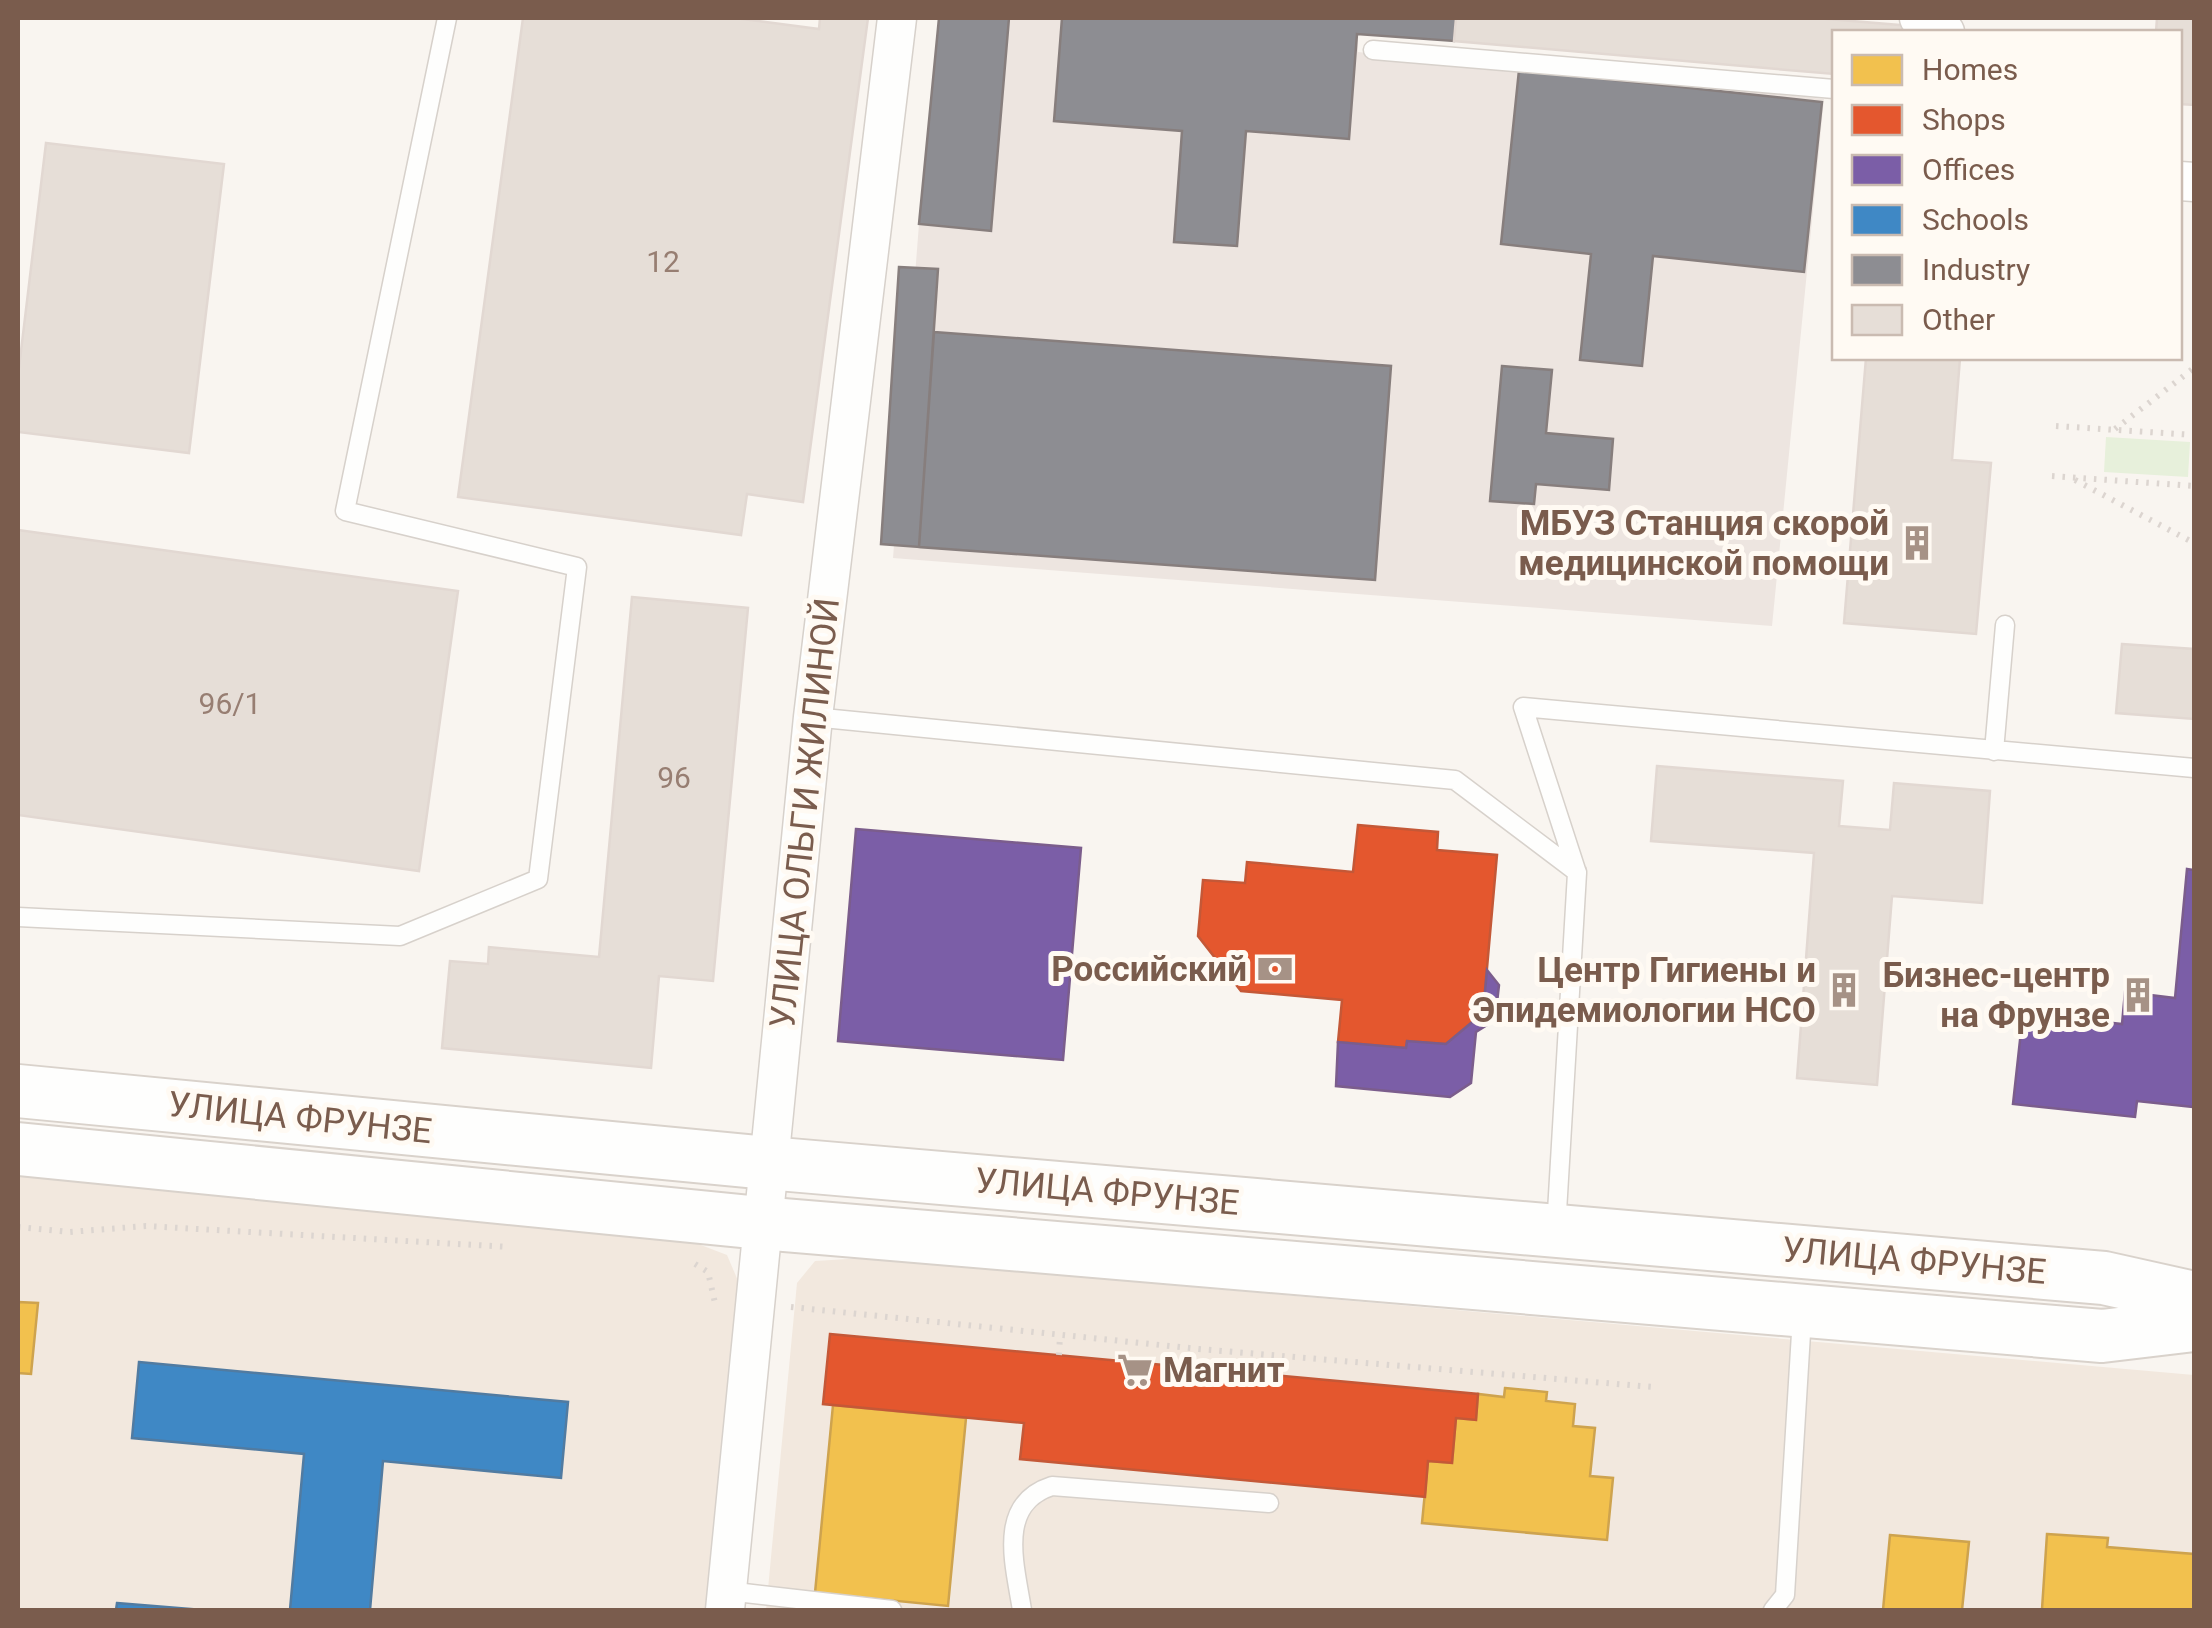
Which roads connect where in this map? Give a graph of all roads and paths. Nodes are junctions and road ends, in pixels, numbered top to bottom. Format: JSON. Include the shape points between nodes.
{"nodes":[{"id":1,"x":447,"y":18,"type":"edge"},
{"id":2,"x":897,"y":18,"type":"edge"},
{"id":3,"x":1918,"y":18,"type":"edge"},
{"id":4,"x":1940,"y":30,"type":"edge"},
{"id":5,"x":1373,"y":50,"type":"dead end"},
{"id":6,"x":1832,"y":89,"type":"edge"},
{"id":7,"x":2194,"y":368,"type":"edge"},
{"id":8,"x":2056,"y":426,"type":"dead end"},
{"id":9,"x":2114,"y":430,"type":"junction"},
{"id":10,"x":2194,"y":436,"type":"edge"},
{"id":11,"x":2052,"y":476,"type":"dead end"},
{"id":12,"x":2069,"y":477,"type":"junction"},
{"id":13,"x":2194,"y":486,"type":"edge"},
{"id":14,"x":2194,"y":543,"type":"edge"},
{"id":15,"x":2005,"y":625,"type":"dead end"},
{"id":16,"x":813,"y":717,"type":"junction"},
{"id":17,"x":1994,"y":751,"type":"junction"},
{"id":18,"x":2194,"y":768,"type":"edge"},
{"id":19,"x":1577,"y":873,"type":"junction"},
{"id":20,"x":18,"y":917,"type":"edge"},
{"id":21,"x":18,"y":1091,"type":"edge"},
{"id":22,"x":18,"y":1149,"type":"edge"},
{"id":23,"x":768,"y":1163,"type":"junction"},
{"id":24,"x":761,"y":1223,"type":"junction"},
{"id":25,"x":18,"y":1227,"type":"edge"},
{"id":26,"x":1556,"y":1230,"type":"junction"},
{"id":27,"x":513,"y":1247,"type":"dead end"},
{"id":28,"x":686,"y":1258,"type":"dead end"},
{"id":29,"x":2194,"y":1298,"type":"edge"},
{"id":30,"x":716,"y":1300,"type":"junction"},
{"id":31,"x":758,"y":1303,"type":"junction"},
{"id":32,"x":1802,"y":1311,"type":"junction"},
{"id":33,"x":714,"y":1320,"type":"dead end"},
{"id":34,"x":2194,"y":1325,"type":"edge"},
{"id":35,"x":1060,"y":1335,"type":"junction"},
{"id":36,"x":1059,"y":1355,"type":"dead end"},
{"id":37,"x":1654,"y":1387,"type":"dead end"},
{"id":38,"x":1269,"y":1503,"type":"dead end"},
{"id":39,"x":726,"y":1601,"type":"edge"},
{"id":40,"x":892,"y":1610,"type":"edge"},
{"id":41,"x":1022,"y":1610,"type":"edge"},
{"id":42,"x":1773,"y":1610,"type":"edge"}],
"edges":[{"from":1,"to":20,"type":"lane","via":[[344,512],[578,567],[538,879],[400,936]]},
{"from":2,"to":16,"type":"street","name":"УЛИЦА ОЛЬГИ ЖИЛИНОЙ"},
{"from":3,"to":4,"type":"street"},
{"from":5,"to":6,"type":"lane"},
{"from":7,"to":9,"type":"path"},
{"from":8,"to":9,"type":"path"},
{"from":9,"to":10,"type":"path"},
{"from":11,"to":12,"type":"path"},
{"from":12,"to":13,"type":"path"},
{"from":12,"to":14,"type":"path"},
{"from":15,"to":17,"type":"lane"},
{"from":16,"to":19,"type":"lane","via":[[1454,780]]},
{"from":16,"to":23,"type":"street","name":"УЛИЦА ОЛЬГИ ЖИЛИНОЙ"},
{"from":17,"to":18,"type":"lane"},
{"from":17,"to":19,"type":"lane","via":[[1523,707]]},
{"from":19,"to":26,"type":"lane"},
{"from":21,"to":23,"type":"main road","name":"УЛИЦА ФРУНЗЕ"},
{"from":22,"to":24,"type":"main road","name":"УЛИЦА ФРУНЗЕ"},
{"from":23,"to":24,"type":"street","name":"УЛИЦА ОЛЬГИ ЖИЛИНОЙ"},
{"from":23,"to":26,"type":"main road","name":"УЛИЦА ФРУНЗЕ"},
{"from":24,"to":31,"type":"street","name":"УЛИЦА ОЛЬГИ ЖИЛИНОЙ"},
{"from":24,"to":32,"type":"main road","name":"УЛИЦА ФРУНЗЕ"},
{"from":25,"to":27,"type":"path","via":[[69,1232],[146,1226]]},
{"from":26,"to":29,"type":"main road","name":"УЛИЦА ФРУНЗЕ","via":[[2104,1278]]},
{"from":28,"to":30,"type":"path","via":[[708,1272]]},
{"from":30,"to":31,"type":"path"},
{"from":30,"to":33,"type":"path"},
{"from":31,"to":35,"type":"path"},
{"from":31,"to":39,"type":"street","name":"УЛИЦА ОЛЬГИ ЖИЛИНОЙ"},
{"from":32,"to":34,"type":"main road","name":"УЛИЦА ФРУНЗЕ","via":[[2102,1336]]},
{"from":32,"to":42,"type":"lane","via":[[1785,1595]]},
{"from":35,"to":36,"type":"path"},
{"from":35,"to":37,"type":"path"},
{"from":38,"to":41,"type":"lane","via":[[1052,1486],[1034,1492],[1016,1512],[1012,1544]]},
{"from":39,"to":40,"type":"lane"}]}
